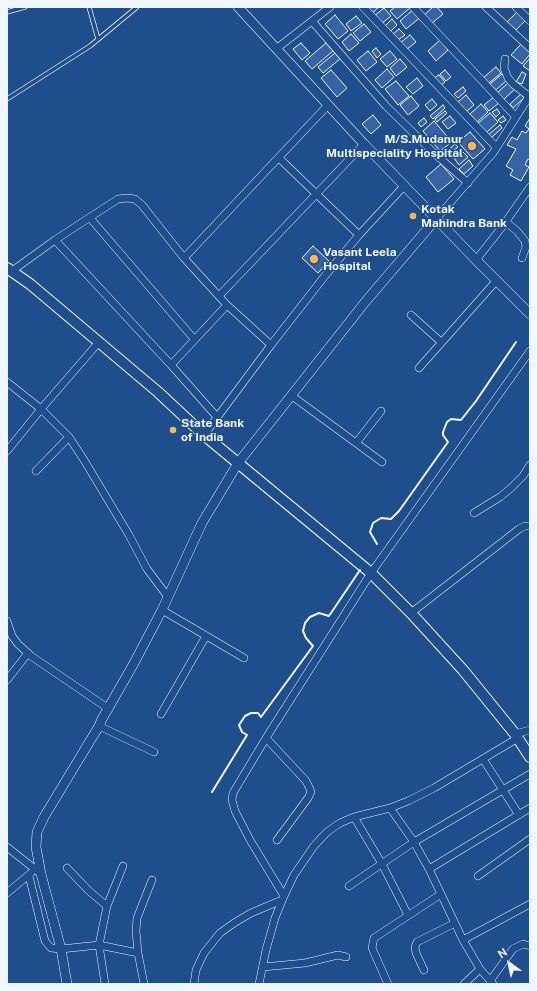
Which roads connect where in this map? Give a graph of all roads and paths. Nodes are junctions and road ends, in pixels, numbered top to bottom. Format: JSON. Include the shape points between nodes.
{"nodes":[{"id":1,"x":25,"y":7,"type":"edge"},
{"id":2,"x":89,"y":7,"type":"edge"},
{"id":3,"x":137,"y":7,"type":"edge"},
{"id":4,"x":238,"y":7,"type":"edge"},
{"id":5,"x":330,"y":7,"type":"edge"},
{"id":6,"x":363,"y":7,"type":"edge"},
{"id":7,"x":413,"y":7,"type":"edge"},
{"id":8,"x":486,"y":7,"type":"edge"},
{"id":9,"x":516,"y":7,"type":"edge"},
{"id":10,"x":7,"y":12,"type":"edge"},
{"id":11,"x":312,"y":21,"type":"junction"},
{"id":12,"x":530,"y":21,"type":"edge"},
{"id":13,"x":98,"y":39,"type":"junction"},
{"id":14,"x":530,"y":48,"type":"edge"},
{"id":15,"x":276,"y":49,"type":"junction"},
{"id":16,"x":505,"y":59,"type":"dead end"},
{"id":17,"x":530,"y":96,"type":"edge"},
{"id":18,"x":7,"y":99,"type":"edge"},
{"id":19,"x":328,"y":105,"type":"junction"},
{"id":20,"x":516,"y":117,"type":"junction"},
{"id":21,"x":364,"y":144,"type":"junction"},
{"id":22,"x":496,"y":147,"type":"junction"},
{"id":23,"x":278,"y":158,"type":"junction"},
{"id":24,"x":468,"y":183,"type":"junction"},
{"id":25,"x":405,"y":185,"type":"junction"},
{"id":26,"x":530,"y":187,"type":"edge"},
{"id":27,"x":317,"y":194,"type":"junction"},
{"id":28,"x":90,"y":218,"type":"junction"},
{"id":29,"x":436,"y":219,"type":"junction"},
{"id":30,"x":506,"y":222,"type":"junction"},
{"id":31,"x":359,"y":235,"type":"junction"},
{"id":32,"x":55,"y":240,"type":"junction"},
{"id":33,"x":184,"y":258,"type":"junction"},
{"id":34,"x":522,"y":258,"type":"dead end"},
{"id":35,"x":476,"y":260,"type":"junction"},
{"id":36,"x":9,"y":269,"type":"edge"},
{"id":37,"x":497,"y":280,"type":"junction"},
{"id":38,"x":219,"y":296,"type":"junction"},
{"id":39,"x":227,"y":305,"type":"junction"},
{"id":40,"x":530,"y":314,"type":"edge"},
{"id":41,"x":411,"y":315,"type":"dead end"},
{"id":42,"x":194,"y":340,"type":"junction"},
{"id":43,"x":99,"y":342,"type":"junction"},
{"id":44,"x":442,"y":342,"type":"junction"},
{"id":45,"x":271,"y":345,"type":"junction"},
{"id":46,"x":530,"y":351,"type":"edge"},
{"id":47,"x":171,"y":365,"type":"junction"},
{"id":48,"x":419,"y":368,"type":"dead end"},
{"id":49,"x":7,"y":382,"type":"edge"},
{"id":50,"x":292,"y":396,"type":"junction"},
{"id":51,"x":41,"y":409,"type":"junction"},
{"id":52,"x":381,"y":411,"type":"dead end"},
{"id":53,"x":217,"y":417,"type":"junction"},
{"id":54,"x":204,"y":435,"type":"junction"},
{"id":55,"x":69,"y":437,"type":"junction"},
{"id":56,"x":356,"y":443,"type":"junction"},
{"id":57,"x":7,"y":451,"type":"edge"},
{"id":58,"x":382,"y":462,"type":"dead end"},
{"id":59,"x":238,"y":463,"type":"junction"},
{"id":60,"x":530,"y":465,"type":"edge"},
{"id":61,"x":36,"y":472,"type":"dead end"},
{"id":62,"x":474,"y":513,"type":"dead end"},
{"id":63,"x":530,"y":526,"type":"edge"},
{"id":64,"x":371,"y":573,"type":"junction"},
{"id":65,"x":168,"y":597,"type":"junction"},
{"id":66,"x":162,"y":610,"type":"junction"},
{"id":67,"x":411,"y":613,"type":"junction"},
{"id":68,"x":7,"y":621,"type":"edge"},
{"id":69,"x":206,"y":636,"type":"junction"},
{"id":70,"x":28,"y":653,"type":"junction"},
{"id":71,"x":244,"y":658,"type":"dead end"},
{"id":72,"x":7,"y":680,"type":"edge"},
{"id":73,"x":109,"y":708,"type":"junction"},
{"id":74,"x":161,"y":714,"type":"dead end"},
{"id":75,"x":99,"y":726,"type":"junction"},
{"id":76,"x":530,"y":730,"type":"edge"},
{"id":77,"x":516,"y":736,"type":"junction"},
{"id":78,"x":266,"y":738,"type":"junction"},
{"id":79,"x":154,"y":752,"type":"dead end"},
{"id":80,"x":530,"y":757,"type":"edge"},
{"id":81,"x":483,"y":758,"type":"junction"},
{"id":82,"x":530,"y":774,"type":"edge"},
{"id":83,"x":503,"y":789,"type":"junction"},
{"id":84,"x":390,"y":808,"type":"junction"},
{"id":85,"x":530,"y":808,"type":"edge"},
{"id":86,"x":519,"y":815,"type":"junction"},
{"id":87,"x":354,"y":817,"type":"junction"},
{"id":88,"x":530,"y":839,"type":"edge"},
{"id":89,"x":277,"y":840,"type":"dead end"},
{"id":90,"x":414,"y":842,"type":"junction"},
{"id":91,"x":7,"y":847,"type":"edge"},
{"id":92,"x":382,"y":864,"type":"junction"},
{"id":93,"x":123,"y":866,"type":"dead end"},
{"id":94,"x":67,"y":868,"type":"dead end"},
{"id":95,"x":429,"y":869,"type":"junction"},
{"id":96,"x":38,"y":872,"type":"junction"},
{"id":97,"x":29,"y":876,"type":"junction"},
{"id":98,"x":478,"y":876,"type":"dead end"},
{"id":99,"x":152,"y":880,"type":"dead end"},
{"id":100,"x":349,"y":886,"type":"dead end"},
{"id":101,"x":7,"y":893,"type":"edge"},
{"id":102,"x":441,"y":894,"type":"junction"},
{"id":103,"x":283,"y":898,"type":"junction"},
{"id":104,"x":530,"y":904,"type":"edge"},
{"id":105,"x":107,"y":906,"type":"junction"},
{"id":106,"x":408,"y":915,"type":"junction"},
{"id":107,"x":455,"y":923,"type":"junction"},
{"id":108,"x":463,"y":940,"type":"junction"},
{"id":109,"x":99,"y":944,"type":"junction"},
{"id":110,"x":530,"y":946,"type":"edge"},
{"id":111,"x":61,"y":949,"type":"junction"},
{"id":112,"x":138,"y":953,"type":"junction"},
{"id":113,"x":346,"y":957,"type":"dead end"},
{"id":114,"x":263,"y":966,"type":"junction"},
{"id":115,"x":480,"y":969,"type":"junction"},
{"id":116,"x":424,"y":970,"type":"dead end"},
{"id":117,"x":491,"y":982,"type":"edge"},
{"id":118,"x":67,"y":984,"type":"edge"},
{"id":119,"x":105,"y":984,"type":"edge"},
{"id":120,"x":144,"y":984,"type":"edge"},
{"id":121,"x":194,"y":984,"type":"edge"},
{"id":122,"x":259,"y":984,"type":"edge"},
{"id":123,"x":388,"y":984,"type":"edge"},
{"id":124,"x":464,"y":984,"type":"edge"}],
"edges":[{"from":1,"to":10,"type":"lane"},
{"from":2,"to":13,"type":"lane"},
{"from":3,"to":13,"type":"lane"},
{"from":4,"to":15,"type":"street"},
{"from":5,"to":11,"type":"street"},
{"from":6,"to":22,"type":"street"},
{"from":7,"to":20,"type":"street"},
{"from":8,"to":14,"type":"street"},
{"from":9,"to":12,"type":"street"},
{"from":11,"to":15,"type":"street"},
{"from":11,"to":24,"type":"street","via":[[386,106]]},
{"from":13,"to":18,"type":"lane"},
{"from":15,"to":19,"type":"street"},
{"from":16,"to":17,"type":"street","via":[[504,68],[508,78]]},
{"from":17,"to":20,"type":"street"},
{"from":19,"to":21,"type":"street"},
{"from":19,"to":23,"type":"street"},
{"from":20,"to":22,"type":"street"},
{"from":21,"to":25,"type":"street"},
{"from":21,"to":27,"type":"street"},
{"from":22,"to":24,"type":"street"},
{"from":23,"to":27,"type":"street"},
{"from":23,"to":33,"type":"street"},
{"from":24,"to":29,"type":"street"},
{"from":25,"to":29,"type":"street"},
{"from":25,"to":31,"type":"street"},
{"from":26,"to":30,"type":"street"},
{"from":27,"to":31,"type":"street"},
{"from":27,"to":38,"type":"street"},
{"from":28,"to":32,"type":"street"},
{"from":28,"to":33,"type":"street","via":[[118,199],[135,199]]},
{"from":28,"to":42,"type":"street"},
{"from":29,"to":35,"type":"street"},
{"from":29,"to":50,"type":"street","via":[[366,301]]},
{"from":30,"to":34,"type":"street","via":[[525,241],[526,247]]},
{"from":30,"to":35,"type":"street"},
{"from":31,"to":45,"type":"street"},
{"from":32,"to":36,"type":"street"},
{"from":32,"to":47,"type":"street"},
{"from":33,"to":38,"type":"street"},
{"from":35,"to":37,"type":"street"},
{"from":36,"to":43,"type":"main road"},
{"from":37,"to":40,"type":"street"},
{"from":37,"to":44,"type":"street"},
{"from":38,"to":39,"type":"street"},
{"from":39,"to":42,"type":"street"},
{"from":39,"to":45,"type":"street"},
{"from":41,"to":44,"type":"street"},
{"from":42,"to":47,"type":"street"},
{"from":43,"to":51,"type":"street"},
{"from":43,"to":54,"type":"main road"},
{"from":44,"to":48,"type":"street"},
{"from":45,"to":53,"type":"street"},
{"from":46,"to":64,"type":"street"},
{"from":47,"to":53,"type":"street"},
{"from":49,"to":51,"type":"street"},
{"from":50,"to":56,"type":"street"},
{"from":50,"to":59,"type":"street"},
{"from":51,"to":55,"type":"street"},
{"from":51,"to":57,"type":"street"},
{"from":52,"to":56,"type":"street"},
{"from":53,"to":54,"type":"street"},
{"from":54,"to":59,"type":"main road"},
{"from":55,"to":61,"type":"street"},
{"from":55,"to":65,"type":"street","via":[[147,569]]},
{"from":56,"to":58,"type":"street"},
{"from":59,"to":64,"type":"main road"},
{"from":59,"to":65,"type":"street","via":[[202,523]]},
{"from":60,"to":62,"type":"street","via":[[511,488]]},
{"from":63,"to":67,"type":"street","via":[[519,529]]},
{"from":64,"to":67,"type":"main road"},
{"from":64,"to":78,"type":"street"},
{"from":65,"to":66,"type":"street"},
{"from":66,"to":69,"type":"street"},
{"from":66,"to":73,"type":"street"},
{"from":67,"to":77,"type":"main road","via":[[463,670]]},
{"from":68,"to":70,"type":"street","via":[[12,636]]},
{"from":69,"to":71,"type":"street"},
{"from":69,"to":74,"type":"street"},
{"from":70,"to":72,"type":"street"},
{"from":70,"to":73,"type":"street"},
{"from":73,"to":75,"type":"street"},
{"from":75,"to":79,"type":"street"},
{"from":75,"to":96,"type":"street","via":[[37,832]]},
{"from":76,"to":77,"type":"street"},
{"from":77,"to":80,"type":"main road"},
{"from":77,"to":81,"type":"street"},
{"from":78,"to":89,"type":"street","via":[[306,781],[310,792]]},
{"from":78,"to":103,"type":"street","via":[[233,793],[232,800],[250,840]]},
{"from":81,"to":83,"type":"street"},
{"from":81,"to":84,"type":"street","via":[[434,788]]},
{"from":82,"to":83,"type":"street"},
{"from":83,"to":86,"type":"street"},
{"from":83,"to":90,"type":"street"},
{"from":84,"to":87,"type":"street"},
{"from":84,"to":90,"type":"street"},
{"from":85,"to":86,"type":"street"},
{"from":86,"to":95,"type":"street"},
{"from":87,"to":92,"type":"street"},
{"from":87,"to":103,"type":"street","via":[[327,832],[314,846],[294,875]]},
{"from":88,"to":98,"type":"street"},
{"from":90,"to":92,"type":"street"},
{"from":90,"to":95,"type":"street"},
{"from":91,"to":96,"type":"street"},
{"from":92,"to":100,"type":"street"},
{"from":92,"to":106,"type":"street"},
{"from":93,"to":105,"type":"street"},
{"from":94,"to":105,"type":"street"},
{"from":95,"to":102,"type":"street"},
{"from":96,"to":97,"type":"street"},
{"from":96,"to":111,"type":"street"},
{"from":97,"to":101,"type":"street"},
{"from":97,"to":111,"type":"street","via":[[45,941],[51,948]]},
{"from":99,"to":112,"type":"street","via":[[137,918]]},
{"from":102,"to":106,"type":"street"},
{"from":102,"to":107,"type":"street"},
{"from":103,"to":114,"type":"street","via":[[275,918]]},
{"from":103,"to":121,"type":"street","via":[[251,913],[220,933],[204,953],[196,970]]},
{"from":104,"to":108,"type":"street"},
{"from":105,"to":109,"type":"street"},
{"from":106,"to":123,"type":"street","via":[[374,938],[372,943]]},
{"from":107,"to":108,"type":"street"},
{"from":107,"to":116,"type":"street","via":[[417,942],[416,953]]},
{"from":108,"to":115,"type":"street"},
{"from":109,"to":111,"type":"street"},
{"from":109,"to":112,"type":"street"},
{"from":109,"to":119,"type":"street"},
{"from":110,"to":117,"type":"street","via":[[523,944],[513,949]]},
{"from":111,"to":118,"type":"street"},
{"from":112,"to":120,"type":"street"},
{"from":113,"to":114,"type":"street","via":[[338,955],[305,963]]},
{"from":114,"to":122,"type":"street"},
{"from":115,"to":117,"type":"street"},
{"from":115,"to":124,"type":"street"}]}
